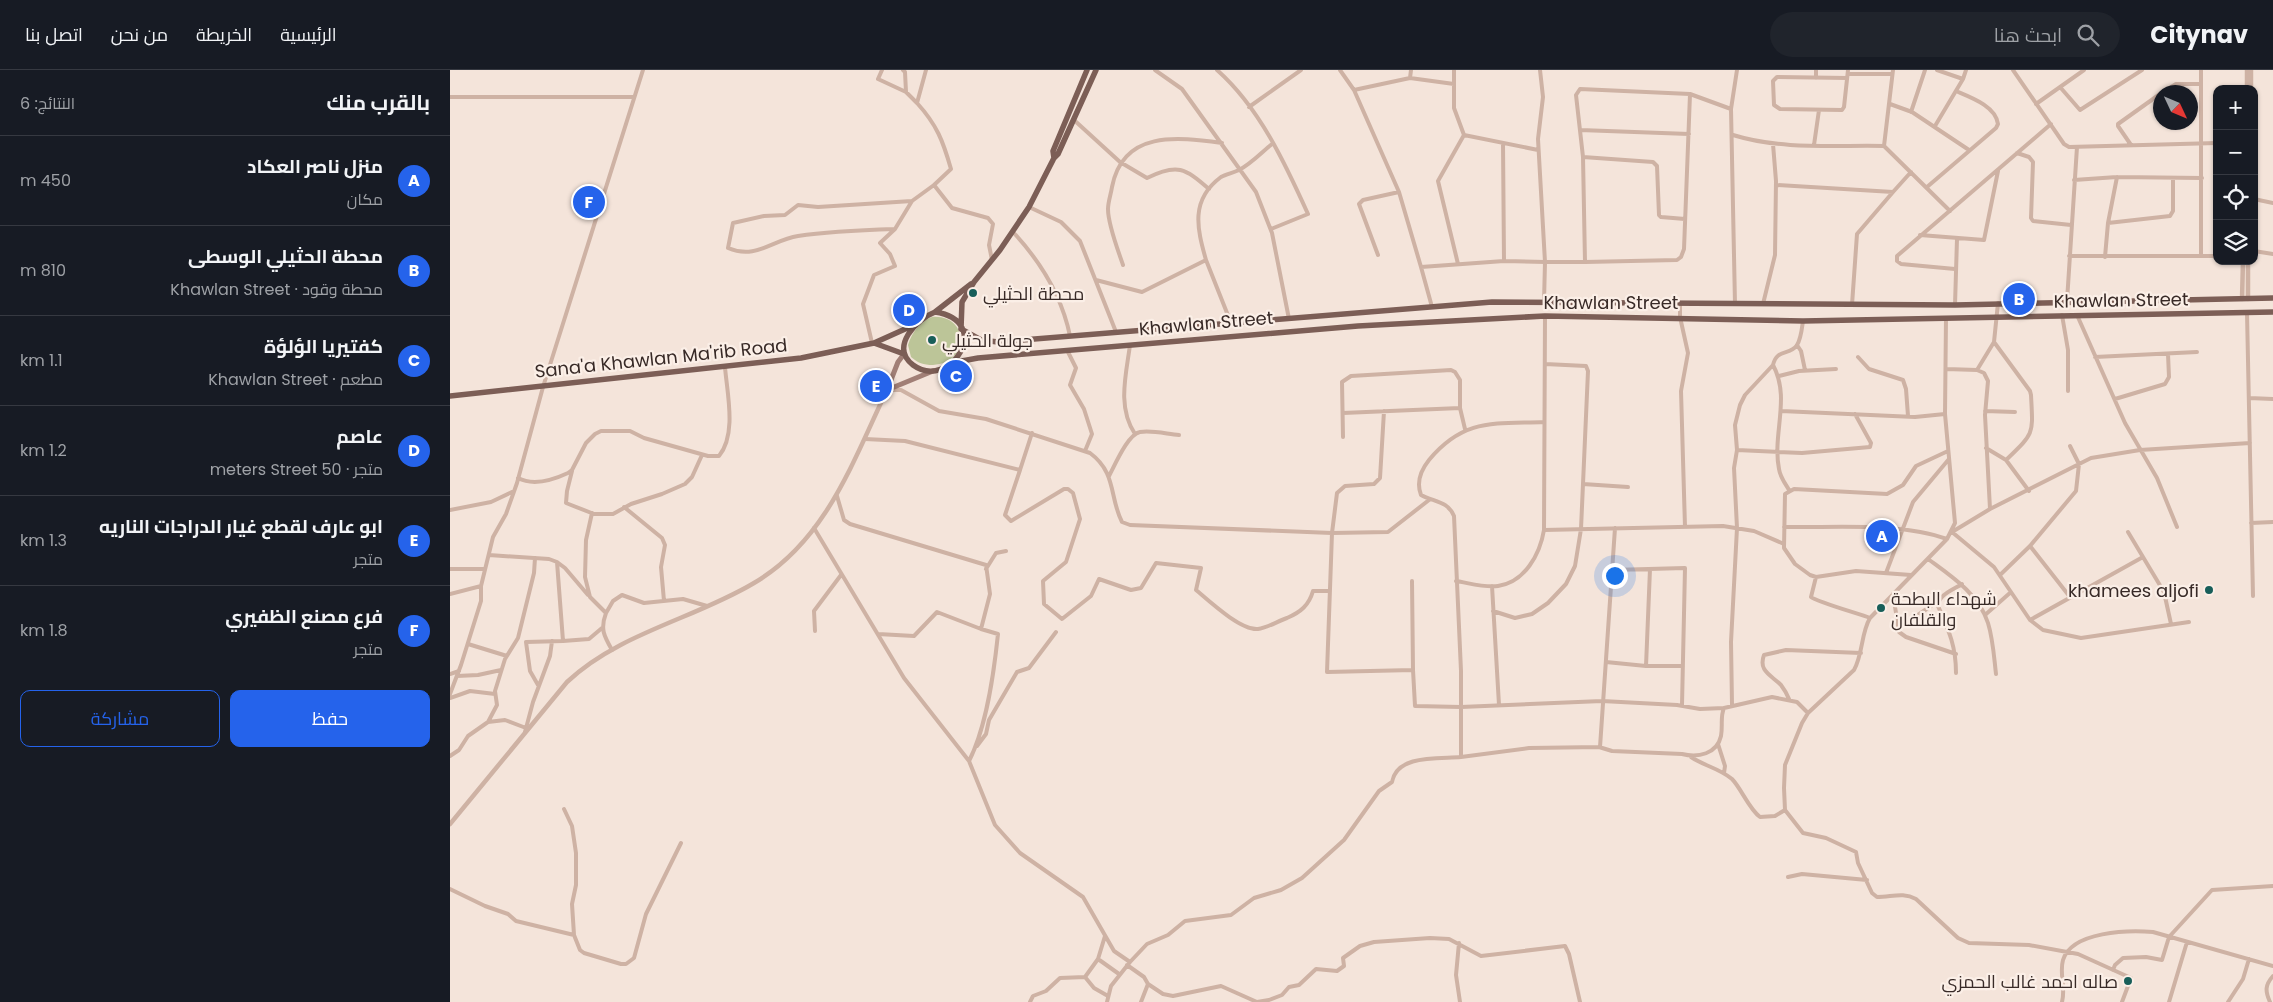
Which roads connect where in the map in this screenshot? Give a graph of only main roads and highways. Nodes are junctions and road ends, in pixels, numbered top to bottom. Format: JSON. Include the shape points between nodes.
{"nodes":[{"id":1,"x":1087,"y":70,"type":"edge"},
{"id":2,"x":1096,"y":70,"type":"edge"},
{"id":3,"x":1054,"y":158,"type":"junction"},
{"id":4,"x":974,"y":282,"type":"junction"},
{"id":5,"x":2273,"y":298,"type":"edge"},
{"id":6,"x":935,"y":312,"type":"junction"},
{"id":7,"x":2273,"y":312,"type":"edge"},
{"id":8,"x":1360,"y":314,"type":"junction"},
{"id":9,"x":914,"y":325,"type":"junction"},
{"id":10,"x":1358,"y":326,"type":"junction"},
{"id":11,"x":961,"y":329,"type":"junction"},
{"id":12,"x":873,"y":343,"type":"junction"},
{"id":13,"x":904,"y":354,"type":"junction"},
{"id":14,"x":951,"y":363,"type":"junction"},
{"id":15,"x":937,"y":369,"type":"junction"},
{"id":16,"x":450,"y":396,"type":"edge"}],
"edges":[{"from":1,"to":3,"type":"main road","via":[[1053,151]]},
{"from":2,"to":3,"type":"main road"},
{"from":3,"to":4,"type":"main road","via":[[1029,207]]},
{"from":4,"to":6,"type":"main road"},
{"from":4,"to":11,"type":"main road","via":[[962,302]]},
{"from":5,"to":8,"type":"main road","name":"Khawlan Street","via":[[1955,305],[1492,302]]},
{"from":6,"to":9,"type":"main road"},
{"from":6,"to":11,"type":"main road","via":[[952,318]]},
{"from":7,"to":10,"type":"main road","name":"Khawlan Street","via":[[1803,321],[1545,316]]},
{"from":8,"to":10,"type":"main road"},
{"from":8,"to":11,"type":"main road","name":"Khawlan Street","via":[[990,342]]},
{"from":9,"to":12,"type":"main road","name":"Sana'a Khawlan Ma'rib Road"},
{"from":9,"to":13,"type":"main road","via":[[906,339]]},
{"from":10,"to":14,"type":"main road","name":"Khawlan Street","via":[[978,358]]},
{"from":11,"to":14,"type":"main road","via":[[964,348]]},
{"from":12,"to":13,"type":"main road"},
{"from":12,"to":16,"type":"main road","name":"Sana'a Khawlan Ma'rib Road","via":[[801,358],[725,368]]},
{"from":13,"to":15,"type":"main road","via":[[917,367]]},
{"from":13,"to":15,"type":"main road","via":[[887,390]]},
{"from":14,"to":15,"type":"main road"}]}
